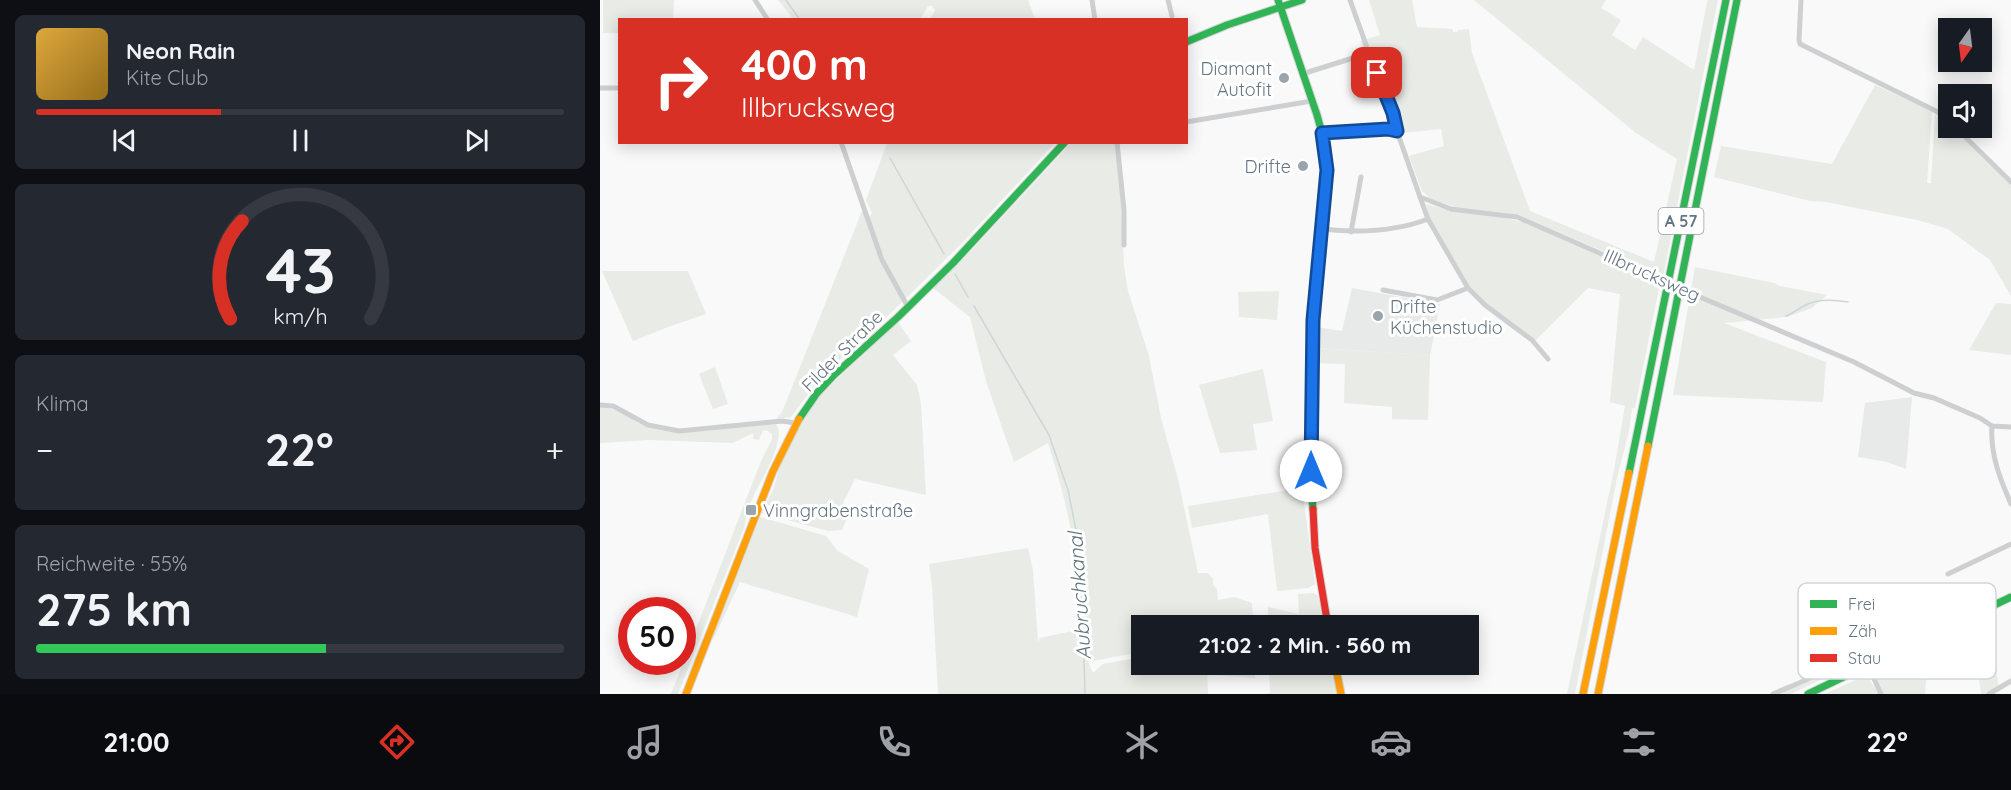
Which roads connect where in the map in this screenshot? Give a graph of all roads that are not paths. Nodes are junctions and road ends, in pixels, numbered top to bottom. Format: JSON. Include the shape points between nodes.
{"nodes":[{"id":1,"x":755,"y":0,"type":"edge"},
{"id":2,"x":1092,"y":0,"type":"edge"},
{"id":3,"x":1168,"y":0,"type":"edge"},
{"id":4,"x":1302,"y":0,"type":"edge"},
{"id":5,"x":1350,"y":0,"type":"edge"},
{"id":6,"x":1726,"y":0,"type":"edge"},
{"id":7,"x":1737,"y":0,"type":"edge"},
{"id":8,"x":1801,"y":0,"type":"edge"},
{"id":9,"x":1280,"y":4,"type":"edge"},
{"id":10,"x":1172,"y":16,"type":"dead end"},
{"id":11,"x":767,"y":18,"type":"edge"},
{"id":12,"x":1095,"y":18,"type":"edge"},
{"id":13,"x":1188,"y":41,"type":"edge"},
{"id":14,"x":1369,"y":53,"type":"junction"},
{"id":15,"x":1302,"y":74,"type":"junction"},
{"id":16,"x":600,"y":88,"type":"edge"},
{"id":17,"x":618,"y":88,"type":"edge"},
{"id":18,"x":1312,"y":101,"type":"junction"},
{"id":19,"x":1938,"y":112,"type":"edge"},
{"id":20,"x":1188,"y":122,"type":"edge"},
{"id":21,"x":1397,"y":131,"type":"junction"},
{"id":22,"x":1322,"y":133,"type":"junction"},
{"id":23,"x":1966,"y":138,"type":"edge"},
{"id":24,"x":842,"y":144,"type":"edge"},
{"id":25,"x":1063,"y":144,"type":"edge"},
{"id":26,"x":1117,"y":144,"type":"edge"},
{"id":27,"x":1361,"y":177,"type":"dead end"},
{"id":28,"x":2011,"y":182,"type":"edge"},
{"id":29,"x":1420,"y":197,"type":"junction"},
{"id":30,"x":1428,"y":219,"type":"junction"},
{"id":31,"x":1322,"y":229,"type":"junction"},
{"id":32,"x":1351,"y":232,"type":"junction"},
{"id":33,"x":1124,"y":245,"type":"dead end"},
{"id":34,"x":1468,"y":288,"type":"junction"},
{"id":35,"x":1383,"y":290,"type":"dead end"},
{"id":36,"x":908,"y":307,"type":"junction"},
{"id":37,"x":1548,"y":359,"type":"dead end"},
{"id":38,"x":600,"y":405,"type":"edge"},
{"id":39,"x":796,"y":423,"type":"junction"},
{"id":40,"x":1992,"y":426,"type":"junction"},
{"id":41,"x":2011,"y":427,"type":"edge"},
{"id":42,"x":2011,"y":504,"type":"edge"},
{"id":43,"x":2011,"y":544,"type":"edge"},
{"id":44,"x":1948,"y":574,"type":"dead end"},
{"id":45,"x":2011,"y":597,"type":"edge"},
{"id":46,"x":1996,"y":604,"type":"edge"},
{"id":47,"x":1326,"y":615,"type":"edge"},
{"id":48,"x":1337,"y":675,"type":"edge"},
{"id":49,"x":1806,"y":679,"type":"edge"},
{"id":50,"x":1840,"y":679,"type":"edge"},
{"id":51,"x":1874,"y":679,"type":"edge"},
{"id":52,"x":2011,"y":681,"type":"edge"},
{"id":53,"x":686,"y":694,"type":"edge"},
{"id":54,"x":1341,"y":694,"type":"edge"},
{"id":55,"x":1584,"y":694,"type":"edge"},
{"id":56,"x":1600,"y":694,"type":"edge"},
{"id":57,"x":1773,"y":694,"type":"edge"},
{"id":58,"x":1808,"y":694,"type":"edge"},
{"id":59,"x":1881,"y":694,"type":"edge"},
{"id":60,"x":1989,"y":694,"type":"edge"}],
"edges":[{"from":1,"to":11,"type":"street"},
{"from":2,"to":12,"type":"street"},
{"from":3,"to":10,"type":"street"},
{"from":4,"to":9,"type":"main road"},
{"from":5,"to":14,"type":"street"},
{"from":6,"to":55,"type":"main road","number":"A 57"},
{"from":7,"to":56,"type":"main road","number":"A 57"},
{"from":8,"to":19,"type":"street","via":[[1799,40],[1804,46]]},
{"from":9,"to":13,"type":"main road"},
{"from":9,"to":15,"type":"main road"},
{"from":14,"to":15,"type":"street"},
{"from":14,"to":21,"type":"street"},
{"from":15,"to":18,"type":"main road"},
{"from":16,"to":17,"type":"street"},
{"from":18,"to":20,"type":"street"},
{"from":18,"to":22,"type":"main road"},
{"from":21,"to":22,"type":"street"},
{"from":21,"to":29,"type":"street"},
{"from":22,"to":31,"type":"main road","via":[[1327,170]]},
{"from":23,"to":28,"type":"street"},
{"from":24,"to":36,"type":"street","via":[[882,260]]},
{"from":25,"to":36,"type":"main road","name":"Filder Straße","via":[[996,219]]},
{"from":26,"to":33,"type":"street"},
{"from":27,"to":32,"type":"street"},
{"from":29,"to":30,"type":"street"},
{"from":29,"to":40,"type":"street","name":"Illbrucksweg","bridge":true,"via":[[1450,209],[1517,218]]},
{"from":30,"to":32,"type":"street","via":[[1400,228]]},
{"from":30,"to":34,"type":"street"},
{"from":31,"to":32,"type":"street"},
{"from":31,"to":47,"type":"main road","via":[[1313,320],[1311,485],[1315,548]]},
{"from":34,"to":35,"type":"street","via":[[1437,300]]},
{"from":34,"to":37,"type":"street","via":[[1532,340]]},
{"from":36,"to":39,"type":"main road","name":"Filder Straße","via":[[833,376]]},
{"from":38,"to":39,"type":"street","via":[[613,406],[648,425],[679,431]]},
{"from":39,"to":53,"type":"main road","name":"Filder Straße","via":[[773,471]]},
{"from":40,"to":41,"type":"street","name":"Illbrucksweg"},
{"from":40,"to":42,"type":"street","via":[[1997,470]]},
{"from":43,"to":44,"type":"street"},
{"from":45,"to":46,"type":"main road"},
{"from":48,"to":54,"type":"main road"},
{"from":49,"to":57,"type":"street"},
{"from":50,"to":58,"type":"main road"},
{"from":51,"to":59,"type":"street"},
{"from":52,"to":60,"type":"street"}]}
